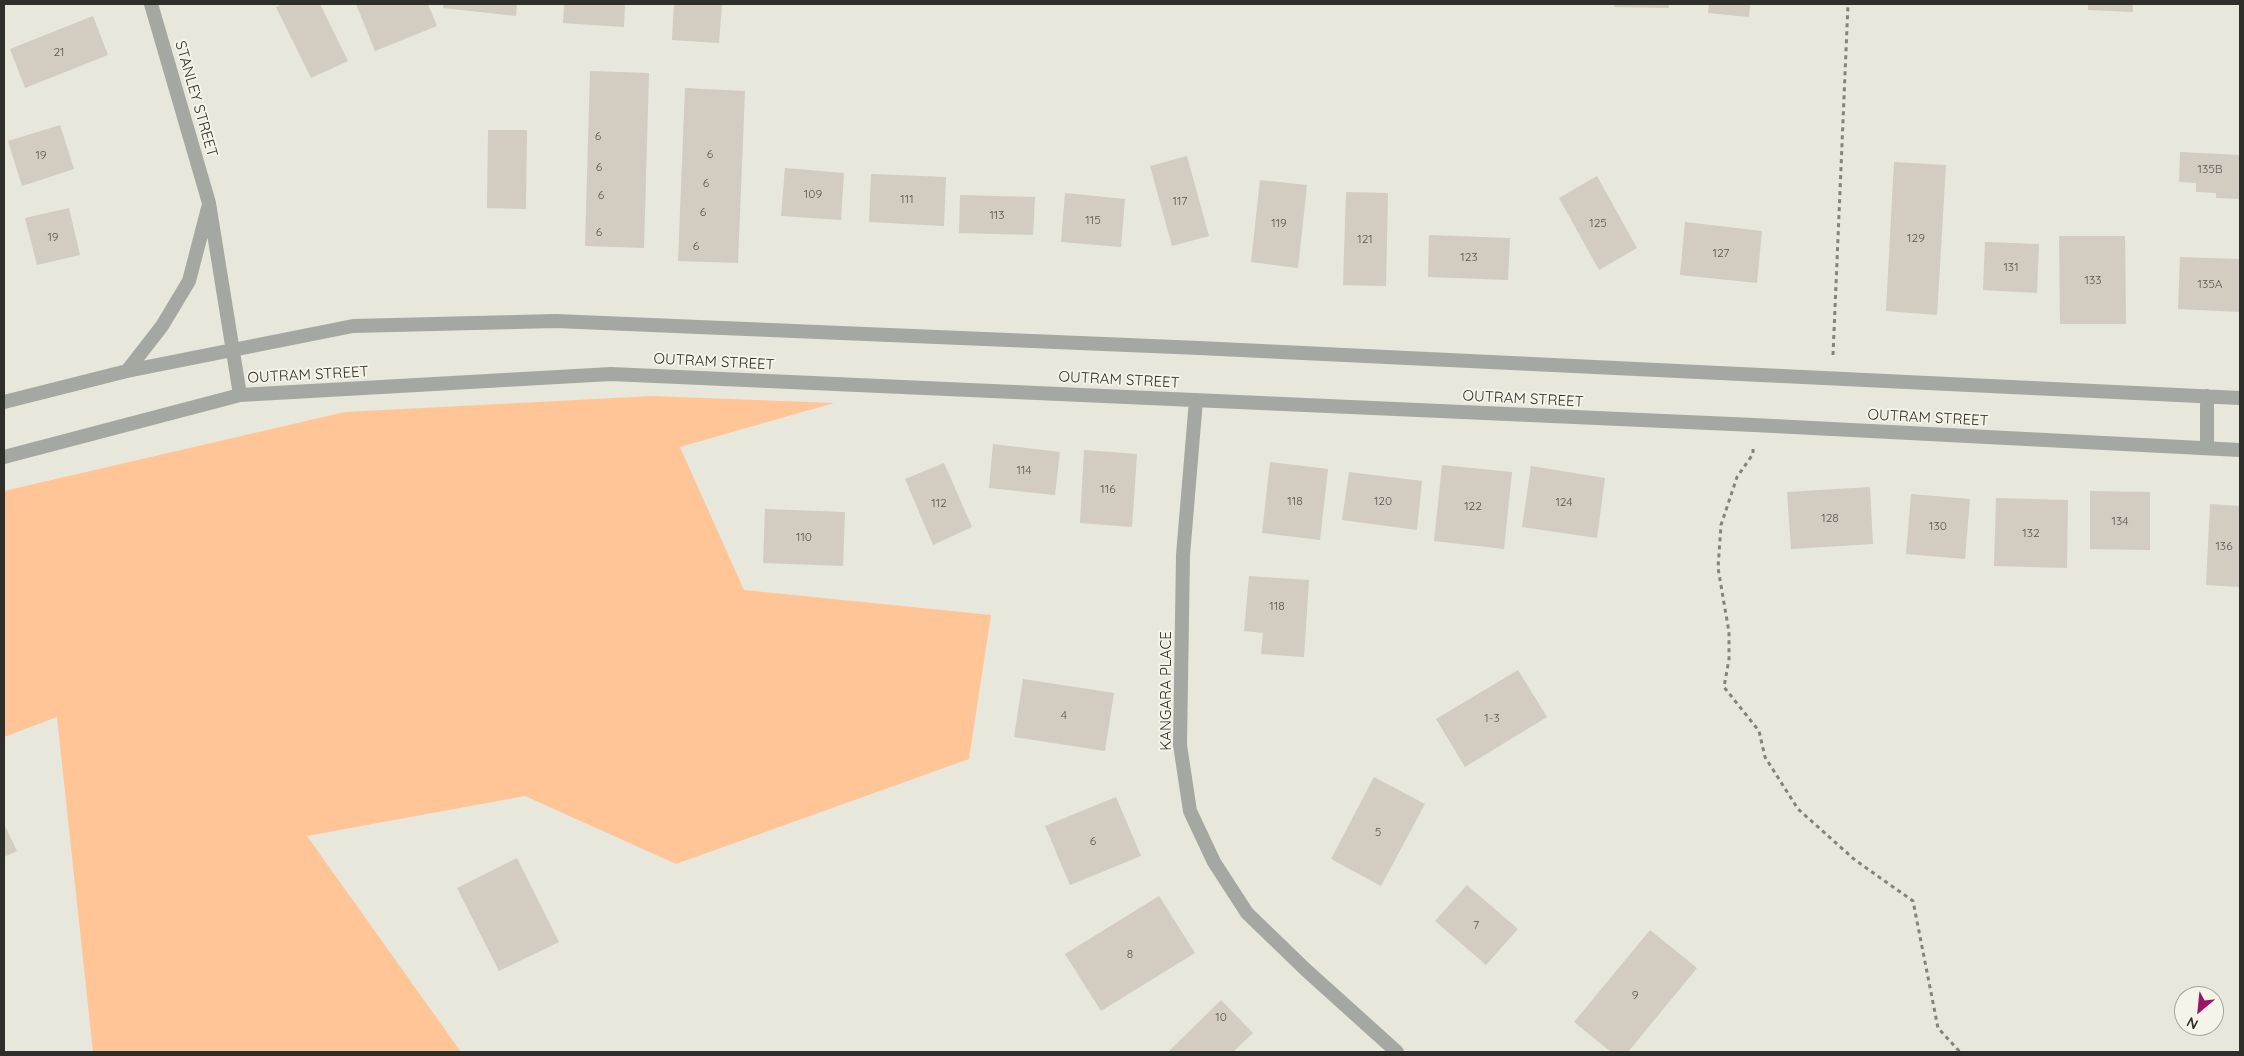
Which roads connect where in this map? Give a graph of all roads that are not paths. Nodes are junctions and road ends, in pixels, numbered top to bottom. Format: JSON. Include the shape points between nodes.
{"nodes":[{"id":1,"x":151,"y":4,"type":"edge"},
{"id":2,"x":209,"y":203,"type":"junction"},
{"id":3,"x":233,"y":350,"type":"junction"},
{"id":4,"x":127,"y":371,"type":"junction"},
{"id":5,"x":240,"y":395,"type":"junction"},
{"id":6,"x":2207,"y":396,"type":"junction"},
{"id":7,"x":2240,"y":398,"type":"edge"},
{"id":8,"x":1196,"y":400,"type":"junction"},
{"id":9,"x":4,"y":402,"type":"edge"},
{"id":10,"x":2207,"y":448,"type":"junction"},
{"id":11,"x":2240,"y":450,"type":"edge"},
{"id":12,"x":4,"y":457,"type":"edge"},
{"id":13,"x":1397,"y":1052,"type":"edge"}],
"edges":[{"from":1,"to":2,"type":"street","name":"STANLEY STREET"},
{"from":2,"to":3,"type":"street","name":"STANLEY STREET"},
{"from":2,"to":4,"type":"street","via":[[189,281],[162,326]]},
{"from":3,"to":4,"type":"street","name":"OUTRAM STREET"},
{"from":3,"to":5,"type":"street","name":"STANLEY STREET"},
{"from":3,"to":6,"type":"street","name":"OUTRAM STREET","via":[[353,326],[556,321],[1209,348]]},
{"from":4,"to":9,"type":"street","name":"OUTRAM STREET"},
{"from":5,"to":8,"type":"street","name":"OUTRAM STREET","via":[[611,374]]},
{"from":5,"to":12,"type":"street","name":"OUTRAM STREET"},
{"from":6,"to":7,"type":"street","name":"OUTRAM STREET"},
{"from":6,"to":10,"type":"street"},
{"from":8,"to":10,"type":"street","name":"OUTRAM STREET"},
{"from":8,"to":13,"type":"street","name":"KANGARA PLACE","via":[[1183,555],[1180,735],[1190,811],[1214,862],[1247,913]]},
{"from":10,"to":11,"type":"street","name":"OUTRAM STREET"}]}
